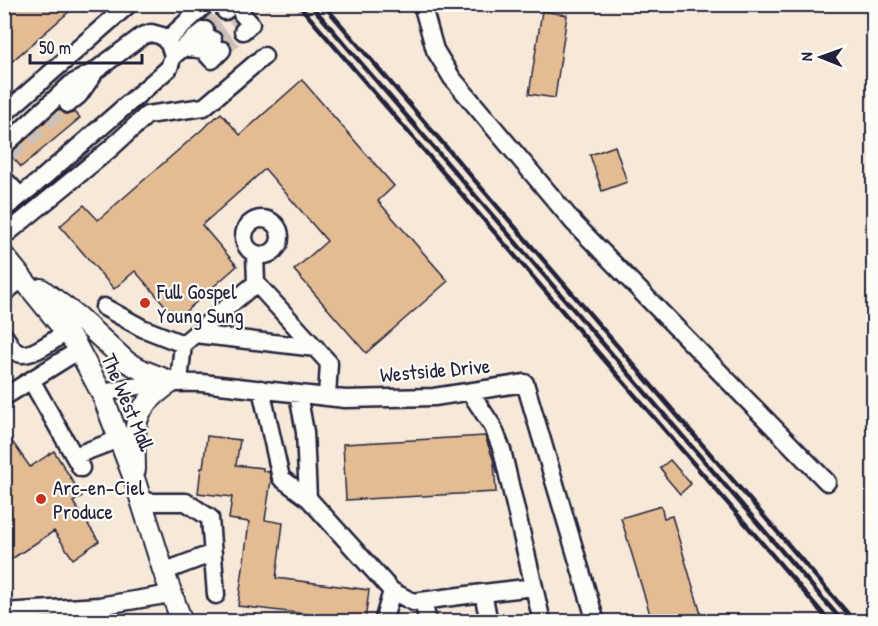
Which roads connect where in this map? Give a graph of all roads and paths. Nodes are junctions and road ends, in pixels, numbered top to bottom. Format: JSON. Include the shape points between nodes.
{"nodes":[{"id":1,"x":129,"y":4,"type":"edge"},
{"id":2,"x":206,"y":4,"type":"edge"},
{"id":3,"x":422,"y":4,"type":"edge"},
{"id":4,"x":211,"y":42,"type":"tunnel mouth"},
{"id":5,"x":174,"y":48,"type":"junction"},
{"id":6,"x":264,"y":56,"type":"dead end"},
{"id":7,"x":95,"y":71,"type":"junction"},
{"id":8,"x":68,"y":104,"type":"tunnel mouth"},
{"id":9,"x":4,"y":114,"type":"edge"},
{"id":10,"x":6,"y":153,"type":"edge"},
{"id":11,"x":4,"y":179,"type":"edge"},
{"id":12,"x":20,"y":196,"type":"junction"},
{"id":13,"x":4,"y":209,"type":"edge"},
{"id":14,"x":4,"y":236,"type":"edge"},
{"id":15,"x":255,"y":254,"type":"dead end"},
{"id":16,"x":4,"y":256,"type":"edge"},
{"id":17,"x":21,"y":275,"type":"junction"},
{"id":18,"x":256,"y":283,"type":"junction"},
{"id":19,"x":4,"y":293,"type":"edge"},
{"id":20,"x":104,"y":307,"type":"dead end"},
{"id":21,"x":66,"y":332,"type":"junction"},
{"id":22,"x":4,"y":336,"type":"edge"},
{"id":23,"x":189,"y":339,"type":"junction"},
{"id":24,"x":316,"y":348,"type":"junction"},
{"id":25,"x":79,"y":350,"type":"junction"},
{"id":26,"x":31,"y":380,"type":"junction"},
{"id":27,"x":176,"y":382,"type":"junction"},
{"id":28,"x":261,"y":389,"type":"junction"},
{"id":29,"x":470,"y":392,"type":"junction"},
{"id":30,"x":102,"y":394,"type":"junction"},
{"id":31,"x":298,"y":394,"type":"junction"},
{"id":32,"x":4,"y":397,"type":"edge"},
{"id":33,"x":327,"y":397,"type":"junction"},
{"id":34,"x":119,"y":439,"type":"junction"},
{"id":35,"x":135,"y":481,"type":"junction"},
{"id":36,"x":827,"y":482,"type":"dead end"},
{"id":37,"x":308,"y":498,"type":"junction"},
{"id":38,"x":142,"y":502,"type":"junction"},
{"id":39,"x":213,"y":553,"type":"junction"},
{"id":40,"x":163,"y":572,"type":"junction"},
{"id":41,"x":534,"y":587,"type":"junction"},
{"id":42,"x":392,"y":591,"type":"junction"},
{"id":43,"x":483,"y":592,"type":"junction"},
{"id":44,"x":171,"y":594,"type":"junction"},
{"id":45,"x":216,"y":596,"type":"dead end"},
{"id":46,"x":423,"y":601,"type":"junction"},
{"id":47,"x":4,"y":612,"type":"edge"},
{"id":48,"x":182,"y":621,"type":"edge"},
{"id":49,"x":383,"y":621,"type":"edge"},
{"id":50,"x":428,"y":621,"type":"edge"},
{"id":51,"x":489,"y":621,"type":"edge"},
{"id":52,"x":542,"y":621,"type":"edge"},
{"id":53,"x":596,"y":621,"type":"edge"}],
"edges":[{"from":1,"to":9,"type":"street"},
{"from":2,"to":5,"type":"street"},
{"from":3,"to":36,"type":"street","via":[[435,50],[452,78],[574,223]]},
{"from":4,"to":5,"type":"street"},
{"from":5,"to":7,"type":"street","via":[[162,36],[151,33]]},
{"from":5,"to":12,"type":"street","via":[[169,68]]},
{"from":6,"to":14,"type":"street","via":[[204,107],[147,115]]},
{"from":7,"to":8,"type":"street"},
{"from":7,"to":10,"type":"street","via":[[71,84]]},
{"from":11,"to":12,"type":"street"},
{"from":12,"to":13,"type":"street"},
{"from":15,"to":18,"type":"street"},
{"from":16,"to":17,"type":"main road","name":"The West Mall"},
{"from":17,"to":19,"type":"street"},
{"from":17,"to":21,"type":"main road","name":"The West Mall"},
{"from":17,"to":27,"type":"main road","via":[[78,317],[127,362]]},
{"from":18,"to":23,"type":"street"},
{"from":18,"to":24,"type":"street"},
{"from":20,"to":23,"type":"street","via":[[142,328]]},
{"from":21,"to":22,"type":"street","via":[[24,355],[16,352]]},
{"from":21,"to":25,"type":"main road","name":"The West Mall"},
{"from":23,"to":24,"type":"street"},
{"from":23,"to":27,"type":"street"},
{"from":24,"to":33,"type":"street","via":[[329,363]]},
{"from":25,"to":26,"type":"street"},
{"from":25,"to":30,"type":"main road","name":"The West Mall"},
{"from":26,"to":32,"type":"street"},
{"from":26,"to":34,"type":"street","via":[[78,462]]},
{"from":27,"to":28,"type":"street","name":"Westside Drive"},
{"from":27,"to":30,"type":"street","name":"Westside Drive"},
{"from":27,"to":35,"type":"main road","via":[[157,392],[141,410],[136,427]]},
{"from":28,"to":31,"type":"street","name":"Westside Drive"},
{"from":28,"to":37,"type":"street","via":[[281,478]]},
{"from":29,"to":33,"type":"street","name":"Westside Drive","via":[[394,399]]},
{"from":29,"to":41,"type":"street","via":[[493,427],[502,450]]},
{"from":29,"to":53,"type":"street","name":"Westside Drive","via":[[525,383]]},
{"from":30,"to":34,"type":"main road","name":"The West Mall"},
{"from":31,"to":33,"type":"street","name":"Westside Drive"},
{"from":31,"to":37,"type":"street","via":[[305,432]]},
{"from":34,"to":35,"type":"main road","name":"The West Mall"},
{"from":35,"to":38,"type":"main road","name":"The West Mall"},
{"from":37,"to":42,"type":"street"},
{"from":38,"to":39,"type":"street","via":[[186,502],[210,518]]},
{"from":38,"to":40,"type":"main road","name":"The West Mall"},
{"from":39,"to":40,"type":"street"},
{"from":39,"to":45,"type":"street"},
{"from":40,"to":44,"type":"main road","name":"The West Mall"},
{"from":41,"to":43,"type":"street"},
{"from":41,"to":52,"type":"street"},
{"from":42,"to":46,"type":"street","via":[[413,602]]},
{"from":42,"to":49,"type":"street"},
{"from":43,"to":46,"type":"street"},
{"from":43,"to":51,"type":"street"},
{"from":44,"to":47,"type":"street","via":[[99,606]]},
{"from":44,"to":48,"type":"main road","name":"The West Mall"},
{"from":46,"to":50,"type":"street"}]}
